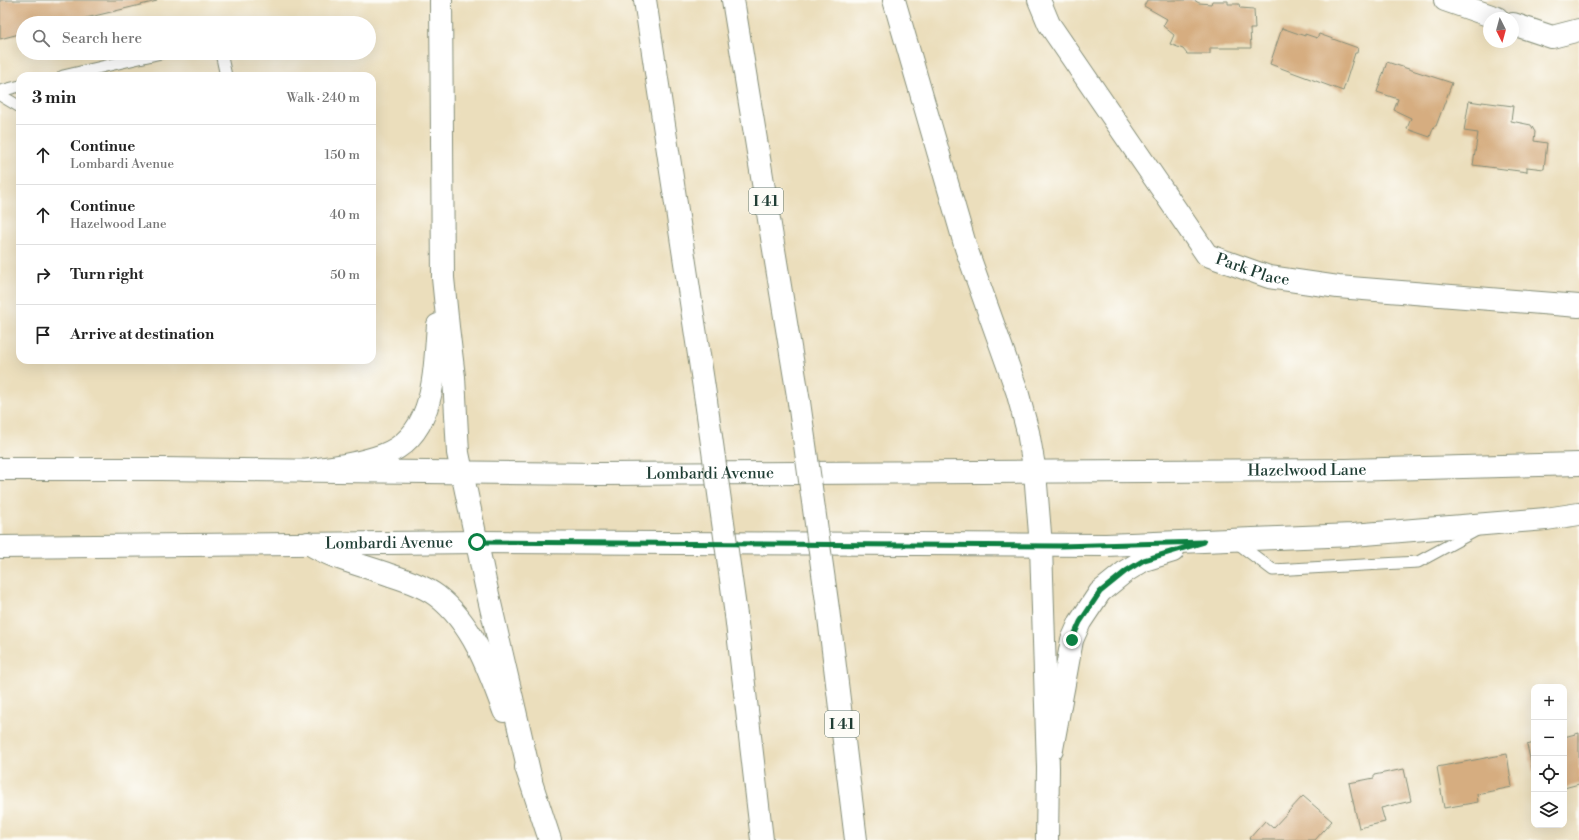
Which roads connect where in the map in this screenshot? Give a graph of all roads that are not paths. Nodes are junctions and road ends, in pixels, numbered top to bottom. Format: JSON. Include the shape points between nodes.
{"nodes":[{"id":1,"x":441,"y":0,"type":"edge"},
{"id":2,"x":644,"y":0,"type":"edge"},
{"id":3,"x":733,"y":0,"type":"edge"},
{"id":4,"x":894,"y":0,"type":"edge"},
{"id":5,"x":1038,"y":0,"type":"edge"},
{"id":6,"x":1445,"y":0,"type":"edge"},
{"id":7,"x":1483,"y":13,"type":"edge"},
{"id":8,"x":1519,"y":26,"type":"edge"},
{"id":9,"x":1579,"y":30,"type":"edge"},
{"id":10,"x":131,"y":60,"type":"edge"},
{"id":11,"x":223,"y":60,"type":"edge"},
{"id":12,"x":80,"y":72,"type":"edge"},
{"id":13,"x":225,"y":72,"type":"edge"},
{"id":14,"x":16,"y":87,"type":"edge"},
{"id":15,"x":0,"y":91,"type":"edge"},
{"id":16,"x":0,"y":95,"type":"edge"},
{"id":17,"x":16,"y":105,"type":"edge"},
{"id":18,"x":443,"y":278,"type":"junction"},
{"id":19,"x":1579,"y":306,"type":"edge"},
{"id":20,"x":1579,"y":464,"type":"edge"},
{"id":21,"x":0,"y":469,"type":"edge"},
{"id":22,"x":305,"y":471,"type":"junction"},
{"id":23,"x":462,"y":472,"type":"junction"},
{"id":24,"x":1035,"y":472,"type":"junction"},
{"id":25,"x":1579,"y":514,"type":"edge"},
{"id":26,"x":1490,"y":523,"type":"junction"},
{"id":27,"x":1234,"y":540,"type":"junction"},
{"id":28,"x":477,"y":542,"type":"junction"},
{"id":29,"x":1204,"y":542,"type":"junction"},
{"id":30,"x":308,"y":543,"type":"junction"},
{"id":31,"x":1041,"y":546,"type":"junction"},
{"id":32,"x":0,"y":547,"type":"edge"},
{"id":33,"x":1048,"y":768,"type":"junction"},
{"id":34,"x":531,"y":780,"type":"junction"},
{"id":35,"x":550,"y":840,"type":"edge"},
{"id":36,"x":762,"y":840,"type":"edge"},
{"id":37,"x":856,"y":840,"type":"edge"},
{"id":38,"x":1047,"y":840,"type":"edge"}],
"edges":[{"from":1,"to":18,"type":"main road"},
{"from":2,"to":36,"type":"main road","bridge":true,"via":[[736,615]]},
{"from":3,"to":37,"type":"main road","number":"I 41","bridge":true,"via":[[799,402],[828,609]]},
{"from":4,"to":24,"type":"main road","via":[[966,248],[1017,391]]},
{"from":5,"to":19,"type":"main road","name":"Park Place","via":[[1049,24],[1207,255],[1269,277],[1338,286]]},
{"from":6,"to":7,"type":"main road"},
{"from":8,"to":9,"type":"main road","via":[[1552,37]]},
{"from":10,"to":12,"type":"lane"},
{"from":11,"to":13,"type":"lane"},
{"from":14,"to":15,"type":"lane"},
{"from":16,"to":17,"type":"lane"},
{"from":18,"to":22,"type":"main road","via":[[432,390],[425,414],[417,429],[399,447],[383,455]]},
{"from":18,"to":23,"type":"main road","via":[[454,377],[458,453]]},
{"from":20,"to":24,"type":"main road","name":"Hazelwood Lane","via":[[1346,470]]},
{"from":21,"to":22,"type":"main road","name":"Lombardi Avenue"},
{"from":22,"to":23,"type":"main road","name":"Lombardi Avenue"},
{"from":23,"to":24,"type":"main road","name":"Lombardi Avenue"},
{"from":23,"to":28,"type":"main road"},
{"from":24,"to":31,"type":"main road"},
{"from":25,"to":26,"type":"main road"},
{"from":26,"to":27,"type":"main road"},
{"from":26,"to":27,"type":"lane","via":[[1418,562],[1273,570]]},
{"from":27,"to":29,"type":"main road"},
{"from":28,"to":30,"type":"main road","name":"Lombardi Avenue"},
{"from":28,"to":31,"type":"main road","name":"Lombardi Avenue"},
{"from":28,"to":34,"type":"main road"},
{"from":29,"to":31,"type":"main road"},
{"from":29,"to":33,"type":"main road","via":[[1144,560],[1100,592],[1089,606],[1072,640]]},
{"from":30,"to":32,"type":"main road","name":"Lombardi Avenue"},
{"from":30,"to":34,"type":"main road","via":[[334,556],[415,584],[437,596],[455,614],[471,636],[484,661]]},
{"from":31,"to":33,"type":"main road"},
{"from":33,"to":38,"type":"main road"},
{"from":34,"to":35,"type":"main road"}]}
